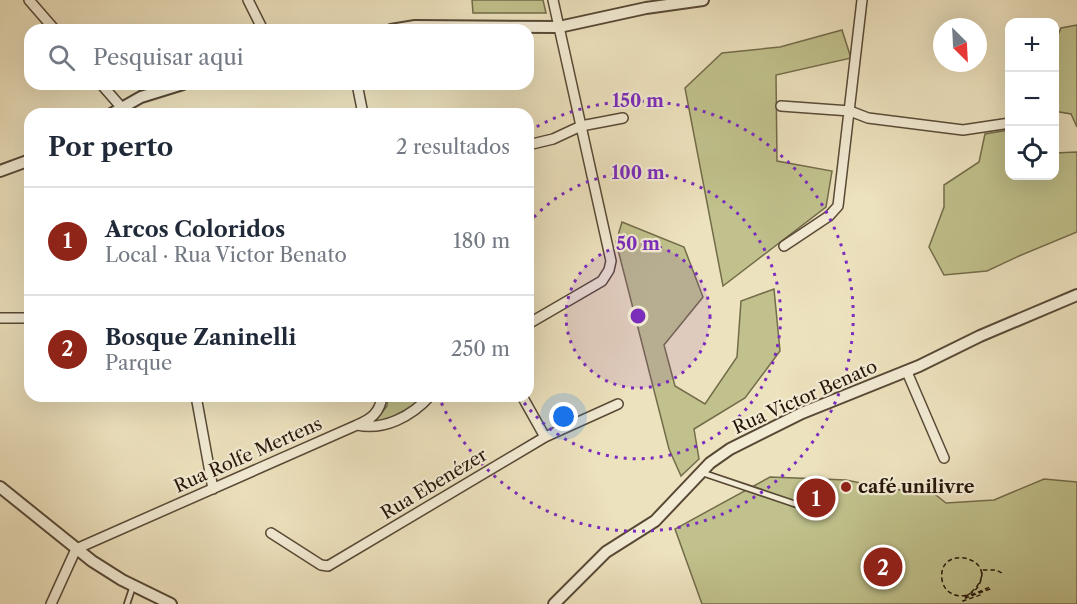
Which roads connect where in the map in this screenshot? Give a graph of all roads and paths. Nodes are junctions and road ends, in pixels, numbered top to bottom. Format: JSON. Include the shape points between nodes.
{"nodes":[{"id":1,"x":29,"y":0,"type":"edge"},
{"id":2,"x":248,"y":0,"type":"edge"},
{"id":3,"x":553,"y":0,"type":"edge"},
{"id":4,"x":703,"y":0,"type":"edge"},
{"id":5,"x":862,"y":0,"type":"edge"},
{"id":6,"x":50,"y":24,"type":"edge"},
{"id":7,"x":260,"y":24,"type":"edge"},
{"id":8,"x":534,"y":27,"type":"edge"},
{"id":9,"x":559,"y":27,"type":"junction"},
{"id":10,"x":106,"y":90,"type":"edge"},
{"id":11,"x":160,"y":90,"type":"edge"},
{"id":12,"x":358,"y":90,"type":"edge"},
{"id":13,"x":781,"y":106,"type":"dead end"},
{"id":14,"x":122,"y":108,"type":"joint"},
{"id":15,"x":362,"y":108,"type":"edge"},
{"id":16,"x":850,"y":111,"type":"junction"},
{"id":17,"x":623,"y":118,"type":"dead end"},
{"id":18,"x":1005,"y":124,"type":"edge"},
{"id":19,"x":581,"y":126,"type":"junction"},
{"id":20,"x":534,"y":144,"type":"edge"},
{"id":21,"x":24,"y":162,"type":"edge"},
{"id":22,"x":0,"y":171,"type":"edge"},
{"id":23,"x":784,"y":246,"type":"dead end"},
{"id":24,"x":1076,"y":299,"type":"edge"},
{"id":25,"x":0,"y":318,"type":"edge"},
{"id":26,"x":24,"y":318,"type":"edge"},
{"id":27,"x":534,"y":321,"type":"edge"},
{"id":28,"x":907,"y":372,"type":"junction"},
{"id":29,"x":197,"y":402,"type":"edge"},
{"id":30,"x":381,"y":402,"type":"edge"},
{"id":31,"x":422,"y":402,"type":"edge"},
{"id":32,"x":525,"y":402,"type":"edge"},
{"id":33,"x":618,"y":404,"type":"dead end"},
{"id":34,"x":357,"y":425,"type":"junction"},
{"id":35,"x":544,"y":437,"type":"junction"},
{"id":36,"x":944,"y":458,"type":"dead end"},
{"id":37,"x":700,"y":472,"type":"junction"},
{"id":38,"x":0,"y":487,"type":"edge"},
{"id":39,"x":213,"y":489,"type":"junction"},
{"id":40,"x":795,"y":504,"type":"dead end"},
{"id":41,"x":271,"y":533,"type":"dead end"},
{"id":42,"x":76,"y":549,"type":"junction"},
{"id":43,"x":1004,"y":574,"type":"dead end"},
{"id":44,"x":133,"y":586,"type":"junction"},
{"id":45,"x":983,"y":594,"type":"dead end"},
{"id":46,"x":51,"y":604,"type":"edge"},
{"id":47,"x":127,"y":604,"type":"edge"},
{"id":48,"x":171,"y":604,"type":"edge"},
{"id":49,"x":554,"y":604,"type":"edge"}],
"edges":[{"from":1,"to":6,"type":"street"},
{"from":2,"to":7,"type":"street"},
{"from":3,"to":9,"type":"street"},
{"from":4,"to":9,"type":"street"},
{"from":5,"to":16,"type":"street"},
{"from":8,"to":9,"type":"street"},
{"from":9,"to":19,"type":"street"},
{"from":10,"to":14,"type":"street"},
{"from":11,"to":14,"type":"street"},
{"from":12,"to":15,"type":"street"},
{"from":13,"to":16,"type":"street"},
{"from":16,"to":18,"type":"street","via":[[868,118],[963,130]]},
{"from":16,"to":23,"type":"street","via":[[838,206]]},
{"from":17,"to":19,"type":"street"},
{"from":19,"to":20,"type":"street"},
{"from":19,"to":27,"type":"street","via":[[610,254],[609,270],[596,285]]},
{"from":21,"to":22,"type":"street"},
{"from":24,"to":28,"type":"street","name":"Rua Victor Benato","via":[[986,333]]},
{"from":25,"to":26,"type":"street"},
{"from":28,"to":36,"type":"street"},
{"from":28,"to":37,"type":"street","name":"Rua Victor Benato","via":[[762,432],[719,456]]},
{"from":29,"to":39,"type":"street"},
{"from":30,"to":34,"type":"street","via":[[374,415]]},
{"from":31,"to":34,"type":"street","name":"Rua Rolfe Mertens","via":[[385,425]]},
{"from":32,"to":35,"type":"street"},
{"from":33,"to":35,"type":"street","name":"Rua Ebenézer"},
{"from":34,"to":39,"type":"street","name":"Rua Rolfe Mertens"},
{"from":35,"to":41,"type":"street","name":"Rua Ebenézer","via":[[328,566]]},
{"from":37,"to":40,"type":"lane"},
{"from":37,"to":49,"type":"street","name":"Rua Victor Benato","via":[[656,521],[606,552]]},
{"from":38,"to":42,"type":"street"},
{"from":39,"to":42,"type":"street","name":"Rua Rolfe Mertens"},
{"from":42,"to":44,"type":"street"},
{"from":42,"to":46,"type":"street"},
{"from":43,"to":45,"type":"path","via":[[982,570],[982,579],[978,589],[970,594],[964,596],[958,596],[944,585],[944,567],[955,558],[974,561],[981,579],[977,588],[971,592],[965,597],[990,589],[963,601]]},
{"from":44,"to":47,"type":"lane"},
{"from":44,"to":48,"type":"street"}]}
